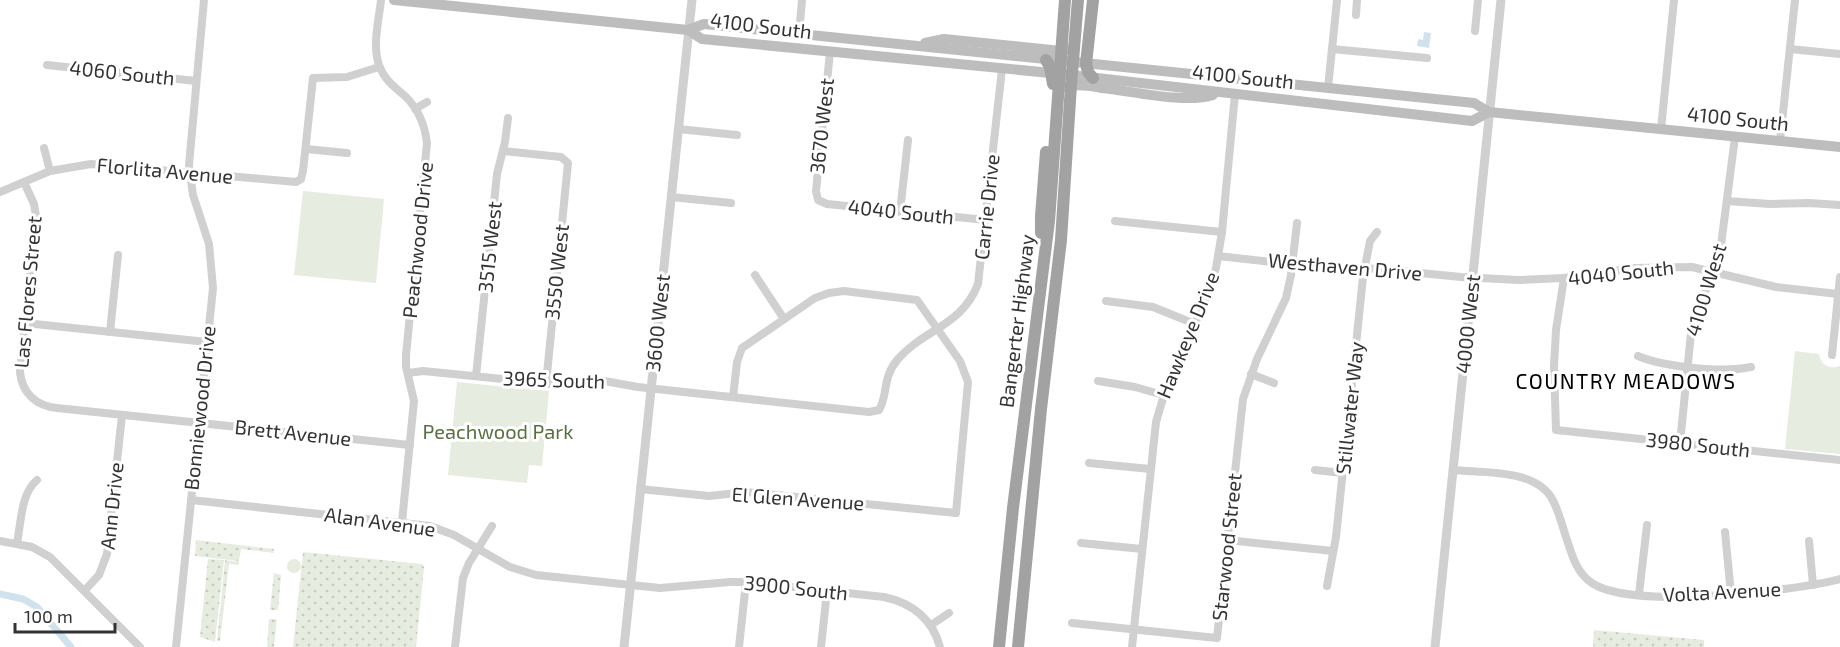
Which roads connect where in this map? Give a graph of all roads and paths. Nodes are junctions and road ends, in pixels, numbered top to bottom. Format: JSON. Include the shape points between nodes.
{"nodes":[{"id":1,"x":204,"y":0,"type":"edge"},
{"id":2,"x":381,"y":0,"type":"edge"},
{"id":3,"x":394,"y":0,"type":"edge"},
{"id":4,"x":692,"y":0,"type":"edge"},
{"id":5,"x":802,"y":0,"type":"edge"},
{"id":6,"x":1065,"y":0,"type":"edge"},
{"id":7,"x":1078,"y":0,"type":"edge"},
{"id":8,"x":1092,"y":0,"type":"edge"},
{"id":9,"x":1337,"y":0,"type":"edge"},
{"id":10,"x":1357,"y":0,"type":"edge"},
{"id":11,"x":1478,"y":0,"type":"edge"},
{"id":12,"x":1501,"y":0,"type":"edge"},
{"id":13,"x":1674,"y":0,"type":"edge"},
{"id":14,"x":1795,"y":0,"type":"edge"},
{"id":15,"x":435,"y":2,"type":"edge"},
{"id":16,"x":1356,"y":15,"type":"dead end"},
{"id":17,"x":688,"y":30,"type":"junction"},
{"id":18,"x":1475,"y":31,"type":"dead end"},
{"id":19,"x":799,"y":34,"type":"junction"},
{"id":20,"x":917,"y":45,"type":"junction"},
{"id":21,"x":777,"y":47,"type":"junction"},
{"id":22,"x":1790,"y":48,"type":"junction"},
{"id":23,"x":1332,"y":49,"type":"junction"},
{"id":24,"x":830,"y":52,"type":"junction"},
{"id":25,"x":1840,"y":54,"type":"edge"},
{"id":26,"x":1427,"y":58,"type":"dead end"},
{"id":27,"x":1046,"y":60,"type":"joint"},
{"id":28,"x":1086,"y":64,"type":"junction"},
{"id":29,"x":48,"y":65,"type":"dead end"},
{"id":30,"x":379,"y":67,"type":"junction"},
{"id":31,"x":1065,"y":67,"type":"junction"},
{"id":32,"x":1002,"y":69,"type":"junction"},
{"id":33,"x":1093,"y":78,"type":"junction"},
{"id":34,"x":196,"y":81,"type":"junction"},
{"id":35,"x":1328,"y":88,"type":"junction"},
{"id":36,"x":1222,"y":92,"type":"junction"},
{"id":37,"x":1235,"y":93,"type":"junction"},
{"id":38,"x":1400,"y":95,"type":"junction"},
{"id":39,"x":427,"y":102,"type":"dead end"},
{"id":40,"x":415,"y":109,"type":"junction"},
{"id":41,"x":1489,"y":112,"type":"junction"},
{"id":42,"x":508,"y":118,"type":"dead end"},
{"id":43,"x":678,"y":129,"type":"junction"},
{"id":44,"x":1661,"y":129,"type":"junction"},
{"id":45,"x":737,"y":135,"type":"dead end"},
{"id":46,"x":1735,"y":137,"type":"junction"},
{"id":47,"x":908,"y":140,"type":"dead end"},
{"id":48,"x":1780,"y":141,"type":"junction"},
{"id":49,"x":1840,"y":147,"type":"edge"},
{"id":50,"x":44,"y":148,"type":"dead end"},
{"id":51,"x":306,"y":149,"type":"junction"},
{"id":52,"x":503,"y":151,"type":"junction"},
{"id":53,"x":347,"y":153,"type":"dead end"},
{"id":54,"x":50,"y":171,"type":"junction"},
{"id":55,"x":190,"y":172,"type":"junction"},
{"id":56,"x":24,"y":182,"type":"junction"},
{"id":57,"x":0,"y":192,"type":"edge"},
{"id":58,"x":671,"y":197,"type":"junction"},
{"id":59,"x":818,"y":200,"type":"joint"},
{"id":60,"x":1727,"y":201,"type":"junction"},
{"id":61,"x":731,"y":203,"type":"dead end"},
{"id":62,"x":1840,"y":205,"type":"edge"},
{"id":63,"x":900,"y":212,"type":"junction"},
{"id":64,"x":986,"y":220,"type":"junction"},
{"id":65,"x":1114,"y":221,"type":"dead end"},
{"id":66,"x":1297,"y":223,"type":"dead end"},
{"id":67,"x":1221,"y":232,"type":"junction"},
{"id":68,"x":1377,"y":232,"type":"dead end"},
{"id":69,"x":118,"y":255,"type":"dead end"},
{"id":70,"x":1045,"y":255,"type":"junction"},
{"id":71,"x":1218,"y":256,"type":"junction"},
{"id":72,"x":1292,"y":264,"type":"junction"},
{"id":73,"x":1365,"y":268,"type":"junction"},
{"id":74,"x":1714,"y":271,"type":"junction"},
{"id":75,"x":755,"y":275,"type":"dead end"},
{"id":76,"x":1473,"y":277,"type":"junction"},
{"id":77,"x":1840,"y":277,"type":"edge"},
{"id":78,"x":1564,"y":278,"type":"junction"},
{"id":79,"x":1838,"y":294,"type":"junction"},
{"id":80,"x":1106,"y":301,"type":"dead end"},
{"id":81,"x":784,"y":319,"type":"junction"},
{"id":82,"x":25,"y":323,"type":"junction"},
{"id":83,"x":1195,"y":324,"type":"junction"},
{"id":84,"x":938,"y":329,"type":"junction"},
{"id":85,"x":110,"y":332,"type":"junction"},
{"id":86,"x":207,"y":342,"type":"junction"},
{"id":87,"x":1832,"y":355,"type":"dead end"},
{"id":88,"x":1638,"y":356,"type":"dead end"},
{"id":89,"x":1688,"y":366,"type":"junction"},
{"id":90,"x":1751,"y":367,"type":"dead end"},
{"id":91,"x":408,"y":373,"type":"junction"},
{"id":92,"x":1251,"y":374,"type":"junction"},
{"id":93,"x":476,"y":376,"type":"junction"},
{"id":94,"x":1098,"y":381,"type":"dead end"},
{"id":95,"x":1274,"y":383,"type":"dead end"},
{"id":96,"x":546,"y":384,"type":"junction"},
{"id":97,"x":651,"y":388,"type":"junction"},
{"id":98,"x":1163,"y":395,"type":"junction"},
{"id":99,"x":734,"y":397,"type":"junction"},
{"id":100,"x":35,"y":400,"type":"joint"},
{"id":101,"x":1041,"y":409,"type":"junction"},
{"id":102,"x":879,"y":410,"type":"joint"},
{"id":103,"x":122,"y":415,"type":"junction"},
{"id":104,"x":199,"y":423,"type":"junction"},
{"id":105,"x":1680,"y":443,"type":"junction"},
{"id":106,"x":410,"y":445,"type":"junction"},
{"id":107,"x":1840,"y":460,"type":"edge"},
{"id":108,"x":1089,"y":463,"type":"dead end"},
{"id":109,"x":1150,"y":469,"type":"junction"},
{"id":110,"x":1315,"y":470,"type":"dead end"},
{"id":111,"x":1453,"y":470,"type":"junction"},
{"id":112,"x":1343,"y":473,"type":"junction"},
{"id":113,"x":37,"y":480,"type":"dead end"},
{"id":114,"x":640,"y":489,"type":"junction"},
{"id":115,"x":191,"y":500,"type":"junction"},
{"id":116,"x":402,"y":522,"type":"junction"},
{"id":117,"x":1647,"y":525,"type":"dead end"},
{"id":118,"x":492,"y":526,"type":"dead end"},
{"id":119,"x":1725,"y":532,"type":"dead end"},
{"id":120,"x":1227,"y":540,"type":"junction"},
{"id":121,"x":0,"y":541,"type":"edge"},
{"id":122,"x":1809,"y":541,"type":"dead end"},
{"id":123,"x":17,"y":543,"type":"junction"},
{"id":124,"x":1081,"y":543,"type":"dead end"},
{"id":125,"x":478,"y":549,"type":"junction"},
{"id":126,"x":1142,"y":549,"type":"junction"},
{"id":127,"x":1333,"y":551,"type":"junction"},
{"id":128,"x":1840,"y":579,"type":"edge"},
{"id":129,"x":746,"y":582,"type":"junction"},
{"id":130,"x":630,"y":585,"type":"junction"},
{"id":131,"x":1813,"y":585,"type":"junction"},
{"id":132,"x":1327,"y":586,"type":"dead end"},
{"id":133,"x":85,"y":590,"type":"junction"},
{"id":134,"x":827,"y":591,"type":"junction"},
{"id":135,"x":1639,"y":594,"type":"junction"},
{"id":136,"x":1731,"y":594,"type":"junction"},
{"id":137,"x":949,"y":613,"type":"dead end"},
{"id":138,"x":1072,"y":623,"type":"dead end"},
{"id":139,"x":931,"y":625,"type":"junction"},
{"id":140,"x":1134,"y":630,"type":"junction"},
{"id":141,"x":140,"y":647,"type":"edge"},
{"id":142,"x":176,"y":647,"type":"edge"},
{"id":143,"x":455,"y":647,"type":"edge"},
{"id":144,"x":624,"y":647,"type":"edge"},
{"id":145,"x":739,"y":647,"type":"edge"},
{"id":146,"x":821,"y":647,"type":"edge"},
{"id":147,"x":940,"y":647,"type":"edge"},
{"id":148,"x":999,"y":647,"type":"edge"},
{"id":149,"x":1018,"y":647,"type":"edge"},
{"id":150,"x":1132,"y":647,"type":"edge"},
{"id":151,"x":1435,"y":647,"type":"edge"}],
"edges":[{"from":1,"to":34,"type":"street","name":"Bonniewood Drive"},
{"from":2,"to":30,"type":"street","via":[[376,47]]},
{"from":3,"to":15,"type":"main road"},
{"from":4,"to":17,"type":"street","name":"3600 West"},
{"from":5,"to":19,"type":"street"},
{"from":6,"to":31,"type":"highway","name":"Bangerter Highway"},
{"from":7,"to":31,"type":"highway","name":"Bangerter Highway"},
{"from":8,"to":28,"type":"highway"},
{"from":9,"to":23,"type":"street"},
{"from":10,"to":16,"type":"street"},
{"from":11,"to":18,"type":"street"},
{"from":12,"to":41,"type":"street","name":"4000 West"},
{"from":13,"to":44,"type":"street"},
{"from":14,"to":22,"type":"street"},
{"from":15,"to":17,"type":"main road"},
{"from":17,"to":19,"type":"main road","name":"4100 South","via":[[704,24]]},
{"from":17,"to":21,"type":"main road","name":"4100 South","via":[[702,39]]},
{"from":17,"to":43,"type":"street","name":"3600 West"},
{"from":19,"to":20,"type":"main road","name":"4100 South"},
{"from":20,"to":21,"type":"main road","via":[[898,51],[802,42]]},
{"from":20,"to":27,"type":"main road","name":"4100 South"},
{"from":20,"to":31,"type":"main road","via":[[944,39]]},
{"from":21,"to":24,"type":"main road","name":"4100 South"},
{"from":22,"to":25,"type":"street"},
{"from":22,"to":48,"type":"street"},
{"from":23,"to":26,"type":"street"},
{"from":23,"to":35,"type":"street"},
{"from":24,"to":32,"type":"main road","name":"4100 South"},
{"from":24,"to":59,"type":"street","name":"3670 West"},
{"from":27,"to":31,"type":"highway"},
{"from":28,"to":31,"type":"main road","name":"4100 South"},
{"from":28,"to":33,"type":"highway"},
{"from":28,"to":35,"type":"main road","name":"4100 South"},
{"from":29,"to":34,"type":"street","name":"4060 South"},
{"from":30,"to":40,"type":"street","name":"Peachwood Drive"},
{"from":30,"to":51,"type":"street","via":[[347,76],[313,78]]},
{"from":31,"to":32,"type":"main road","name":"4100 South"},
{"from":31,"to":33,"type":"main road","name":"4100 South"},
{"from":31,"to":36,"type":"main road","via":[[1186,98],[1206,98]]},
{"from":31,"to":70,"type":"highway","name":"Bangerter Highway","via":[[1058,97]]},
{"from":31,"to":70,"type":"highway","via":[[1041,216]]},
{"from":31,"to":101,"type":"highway","name":"Bangerter Highway","via":[[1061,240]]},
{"from":32,"to":64,"type":"street","name":"Carrie Drive"},
{"from":33,"to":36,"type":"main road","name":"4100 South"},
{"from":34,"to":55,"type":"street","name":"Bonniewood Drive"},
{"from":35,"to":38,"type":"main road","name":"4100 South"},
{"from":36,"to":37,"type":"main road","name":"4100 South"},
{"from":36,"to":38,"type":"main road","via":[[1248,87],[1377,100]]},
{"from":37,"to":41,"type":"main road","name":"4100 South","via":[[1472,121]]},
{"from":37,"to":67,"type":"street","name":"Hawkeye Drive"},
{"from":38,"to":41,"type":"main road","name":"4100 South","via":[[1474,103]]},
{"from":39,"to":40,"type":"street"},
{"from":40,"to":91,"type":"street","name":"Peachwood Drive","via":[[427,149],[406,355]]},
{"from":41,"to":44,"type":"main road","name":"4100 South"},
{"from":41,"to":76,"type":"street","name":"4000 West"},
{"from":42,"to":52,"type":"street","name":"3515 West"},
{"from":43,"to":45,"type":"street"},
{"from":43,"to":58,"type":"street","name":"3600 West"},
{"from":44,"to":46,"type":"main road","name":"4100 South"},
{"from":46,"to":48,"type":"main road","name":"4100 South"},
{"from":46,"to":60,"type":"street","name":"4100 West"},
{"from":47,"to":63,"type":"street"},
{"from":48,"to":49,"type":"main road","name":"4100 South"},
{"from":50,"to":54,"type":"street"},
{"from":51,"to":53,"type":"street"},
{"from":51,"to":55,"type":"street","name":"Florlita Avenue","via":[[299,181]]},
{"from":52,"to":93,"type":"street","name":"3515 West","via":[[497,174]]},
{"from":52,"to":96,"type":"street","name":"3550 West","via":[[558,156],[566,160],[568,170]]},
{"from":54,"to":55,"type":"street","name":"Florlita Avenue","via":[[98,164]]},
{"from":54,"to":56,"type":"street","name":"Florlita Avenue"},
{"from":55,"to":86,"type":"street","name":"Bonniewood Drive","via":[[212,266]]},
{"from":56,"to":57,"type":"street","name":"Florlita Avenue"},
{"from":56,"to":82,"type":"street","name":"Las Flores Street","via":[[36,216]]},
{"from":58,"to":61,"type":"street"},
{"from":58,"to":97,"type":"street","name":"3600 West"},
{"from":59,"to":63,"type":"street","name":"4040 South"},
{"from":60,"to":62,"type":"street"},
{"from":60,"to":74,"type":"street","name":"4100 West"},
{"from":63,"to":64,"type":"street","name":"4040 South"},
{"from":64,"to":84,"type":"street","name":"Carrie Drive","via":[[976,289],[961,312]]},
{"from":65,"to":67,"type":"street"},
{"from":66,"to":72,"type":"street","name":"Starwood Street"},
{"from":67,"to":71,"type":"street","name":"Hawkeye Drive"},
{"from":68,"to":73,"type":"street","name":"Stillwater Way","via":[[1370,241]]},
{"from":69,"to":85,"type":"street"},
{"from":70,"to":101,"type":"highway","via":[[1050,274],[1036,395]]},
{"from":70,"to":148,"type":"highway","name":"Bangerter Highway"},
{"from":71,"to":72,"type":"street","name":"Westhaven Drive"},
{"from":71,"to":83,"type":"street","name":"Hawkeye Drive"},
{"from":72,"to":73,"type":"street","name":"Westhaven Drive"},
{"from":72,"to":92,"type":"street","name":"Starwood Street","via":[[1283,305]]},
{"from":73,"to":76,"type":"street","name":"Westhaven Drive"},
{"from":73,"to":112,"type":"street","name":"Stillwater Way"},
{"from":74,"to":78,"type":"street","name":"4040 South","via":[[1692,267],[1635,268]]},
{"from":74,"to":79,"type":"street","name":"4040 South","via":[[1776,287]]},
{"from":74,"to":89,"type":"street","name":"4100 West","via":[[1692,323]]},
{"from":75,"to":81,"type":"street"},
{"from":76,"to":78,"type":"street","name":"4040 South"},
{"from":76,"to":111,"type":"street","name":"4000 West"},
{"from":77,"to":79,"type":"street"},
{"from":78,"to":105,"type":"street","name":"3980 South","via":[[1554,366],[1556,430]]},
{"from":79,"to":87,"type":"street"},
{"from":80,"to":83,"type":"street","via":[[1153,308]]},
{"from":81,"to":84,"type":"street","via":[[819,296],[850,292],[915,299]]},
{"from":81,"to":99,"type":"street","via":[[740,351]]},
{"from":82,"to":85,"type":"street"},
{"from":82,"to":100,"type":"street","name":"Las Flores Street","via":[[20,377]]},
{"from":83,"to":98,"type":"street","name":"Hawkeye Drive"},
{"from":84,"to":102,"type":"street","name":"Carrie Drive","via":[[895,362]]},
{"from":84,"to":114,"type":"street","name":"El Glen Avenue","via":[[963,366],[969,388],[956,513],[742,491],[709,495]]},
{"from":85,"to":86,"type":"street"},
{"from":86,"to":104,"type":"street","name":"Bonniewood Drive"},
{"from":88,"to":89,"type":"street"},
{"from":89,"to":90,"type":"street","via":[[1735,370]]},
{"from":89,"to":105,"type":"street","name":"4100 West"},
{"from":91,"to":93,"type":"street","name":"3965 South","via":[[420,370]]},
{"from":91,"to":106,"type":"street","name":"Peachwood Drive","via":[[414,401]]},
{"from":92,"to":95,"type":"street"},
{"from":92,"to":120,"type":"street","name":"Starwood Street","via":[[1241,408]]},
{"from":93,"to":96,"type":"street","name":"3965 South"},
{"from":94,"to":98,"type":"street"},
{"from":96,"to":97,"type":"street","name":"3965 South","via":[[589,378]]},
{"from":97,"to":99,"type":"street","name":"3965 South"},
{"from":97,"to":114,"type":"street","name":"3600 West"},
{"from":98,"to":109,"type":"street","name":"Hawkeye Drive"},
{"from":99,"to":102,"type":"street","name":"3965 South"},
{"from":100,"to":103,"type":"street","name":"Brett Avenue","via":[[52,408]]},
{"from":101,"to":149,"type":"highway","name":"Bangerter Highway"},
{"from":103,"to":104,"type":"street","name":"Brett Avenue"},
{"from":103,"to":133,"type":"street","name":"Ann Drive","via":[[107,554],[99,575]]},
{"from":104,"to":106,"type":"street","name":"Brett Avenue"},
{"from":104,"to":115,"type":"street","name":"Bonniewood Drive"},
{"from":105,"to":107,"type":"street","name":"3980 South"},
{"from":106,"to":116,"type":"street","name":"Peachwood Drive"},
{"from":108,"to":109,"type":"street"},
{"from":109,"to":126,"type":"street","name":"Hawkeye Drive"},
{"from":110,"to":112,"type":"street"},
{"from":111,"to":135,"type":"street","name":"Volta Avenue","via":[[1520,477],[1539,485],[1553,502],[1582,574],[1604,590]]},
{"from":111,"to":151,"type":"street","name":"4000 West"},
{"from":112,"to":127,"type":"street","name":"Stillwater Way"},
{"from":113,"to":123,"type":"street","via":[[27,493]]},
{"from":114,"to":130,"type":"street","name":"3600 West"},
{"from":115,"to":116,"type":"street","name":"Alan Avenue"},
{"from":115,"to":142,"type":"street","name":"Bonniewood Drive"},
{"from":116,"to":125,"type":"street","name":"Alan Avenue","via":[[443,529]]},
{"from":117,"to":135,"type":"street"},
{"from":118,"to":125,"type":"street"},
{"from":119,"to":136,"type":"street"},
{"from":120,"to":127,"type":"street"},
{"from":120,"to":140,"type":"street","name":"Starwood Street","via":[[1217,638]]},
{"from":121,"to":123,"type":"street"},
{"from":122,"to":131,"type":"street"},
{"from":123,"to":133,"type":"street","via":[[50,557]]},
{"from":124,"to":126,"type":"street"},
{"from":125,"to":130,"type":"street","name":"Alan Avenue","via":[[528,573]]},
{"from":125,"to":143,"type":"street","via":[[463,578]]},
{"from":126,"to":140,"type":"street","name":"Hawkeye Drive"},
{"from":127,"to":132,"type":"street","name":"Stillwater Way"},
{"from":128,"to":131,"type":"street","name":"Volta Avenue"},
{"from":129,"to":130,"type":"street","name":"3900 South","via":[[671,588]]},
{"from":129,"to":134,"type":"street","name":"3900 South"},
{"from":129,"to":145,"type":"street"},
{"from":130,"to":144,"type":"street","name":"3600 West"},
{"from":131,"to":136,"type":"street","name":"Volta Avenue"},
{"from":133,"to":141,"type":"street"},
{"from":134,"to":139,"type":"street","name":"3900 South","via":[[898,600],[917,610]]},
{"from":134,"to":146,"type":"street"},
{"from":135,"to":136,"type":"street","name":"Volta Avenue","via":[[1690,598]]},
{"from":137,"to":139,"type":"street"},
{"from":138,"to":140,"type":"street"},
{"from":139,"to":147,"type":"street"},
{"from":140,"to":150,"type":"street","name":"Hawkeye Drive"}]}
